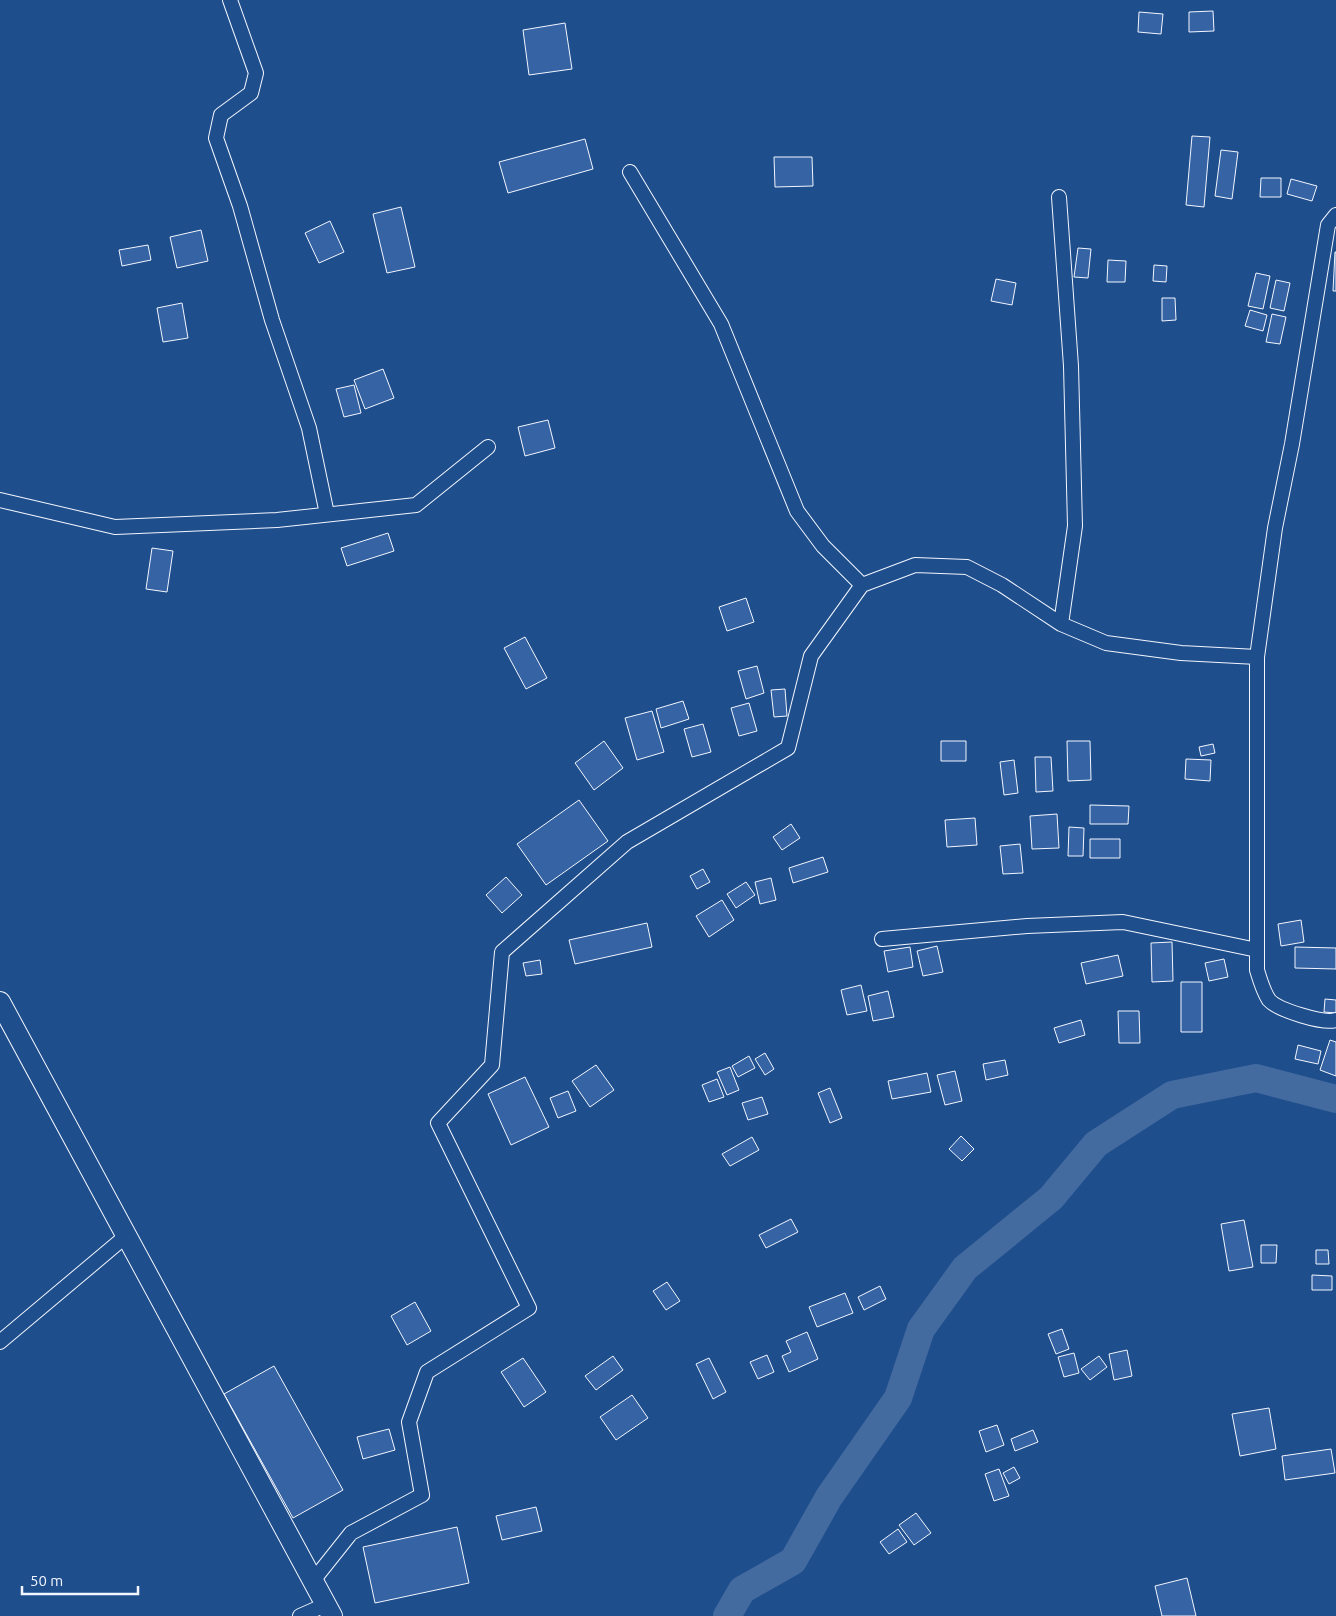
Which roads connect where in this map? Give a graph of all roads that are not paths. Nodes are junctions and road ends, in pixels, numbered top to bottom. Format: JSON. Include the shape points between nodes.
{"nodes":[{"id":1,"x":230,"y":0,"type":"edge"},
{"id":2,"x":630,"y":172,"type":"dead end"},
{"id":3,"x":1059,"y":197,"type":"dead end"},
{"id":4,"x":1336,"y":215,"type":"edge"},
{"id":5,"x":488,"y":447,"type":"dead end"},
{"id":6,"x":0,"y":500,"type":"edge"},
{"id":7,"x":327,"y":514,"type":"junction"},
{"id":8,"x":862,"y":584,"type":"junction"},
{"id":9,"x":1061,"y":624,"type":"junction"},
{"id":10,"x":1257,"y":657,"type":"junction"},
{"id":11,"x":882,"y":938,"type":"dead end"},
{"id":12,"x":1257,"y":950,"type":"junction"},
{"id":13,"x":0,"y":1002,"type":"edge"},
{"id":14,"x":1336,"y":1020,"type":"edge"},
{"id":15,"x":126,"y":1236,"type":"junction"},
{"id":16,"x":0,"y":1342,"type":"edge"},
{"id":17,"x":312,"y":1582,"type":"junction"},
{"id":18,"x":328,"y":1610,"type":"edge"},
{"id":19,"x":300,"y":1616,"type":"edge"}],
"edges":[{"from":1,"to":7,"type":"street","via":[[256,73],[252,93],[222,115],[216,138],[308,428]]},
{"from":2,"to":8,"type":"street","via":[[721,324],[798,511],[823,546]]},
{"from":3,"to":9,"type":"street","via":[[1071,366],[1075,526]]},
{"from":4,"to":10,"type":"street","via":[[1328,225],[1275,528]]},
{"from":5,"to":7,"type":"street","via":[[416,504]]},
{"from":6,"to":7,"type":"street","via":[[115,527],[277,520]]},
{"from":8,"to":9,"type":"street","via":[[915,565],[967,567],[1002,585]]},
{"from":8,"to":17,"type":"street","via":[[811,656],[788,748],[627,842],[502,952],[492,1065],[438,1123],[529,1308],[427,1372],[409,1422],[422,1495],[351,1534]]},
{"from":9,"to":10,"type":"street","via":[[1106,642],[1181,653]]},
{"from":10,"to":12,"type":"street"},
{"from":11,"to":12,"type":"street","via":[[1123,922]]},
{"from":12,"to":14,"type":"street","via":[[1257,970],[1270,1001],[1306,1016]]},
{"from":13,"to":15,"type":"street"},
{"from":15,"to":16,"type":"street"},
{"from":15,"to":17,"type":"street"},
{"from":17,"to":18,"type":"street"},
{"from":18,"to":19,"type":"street"}]}
